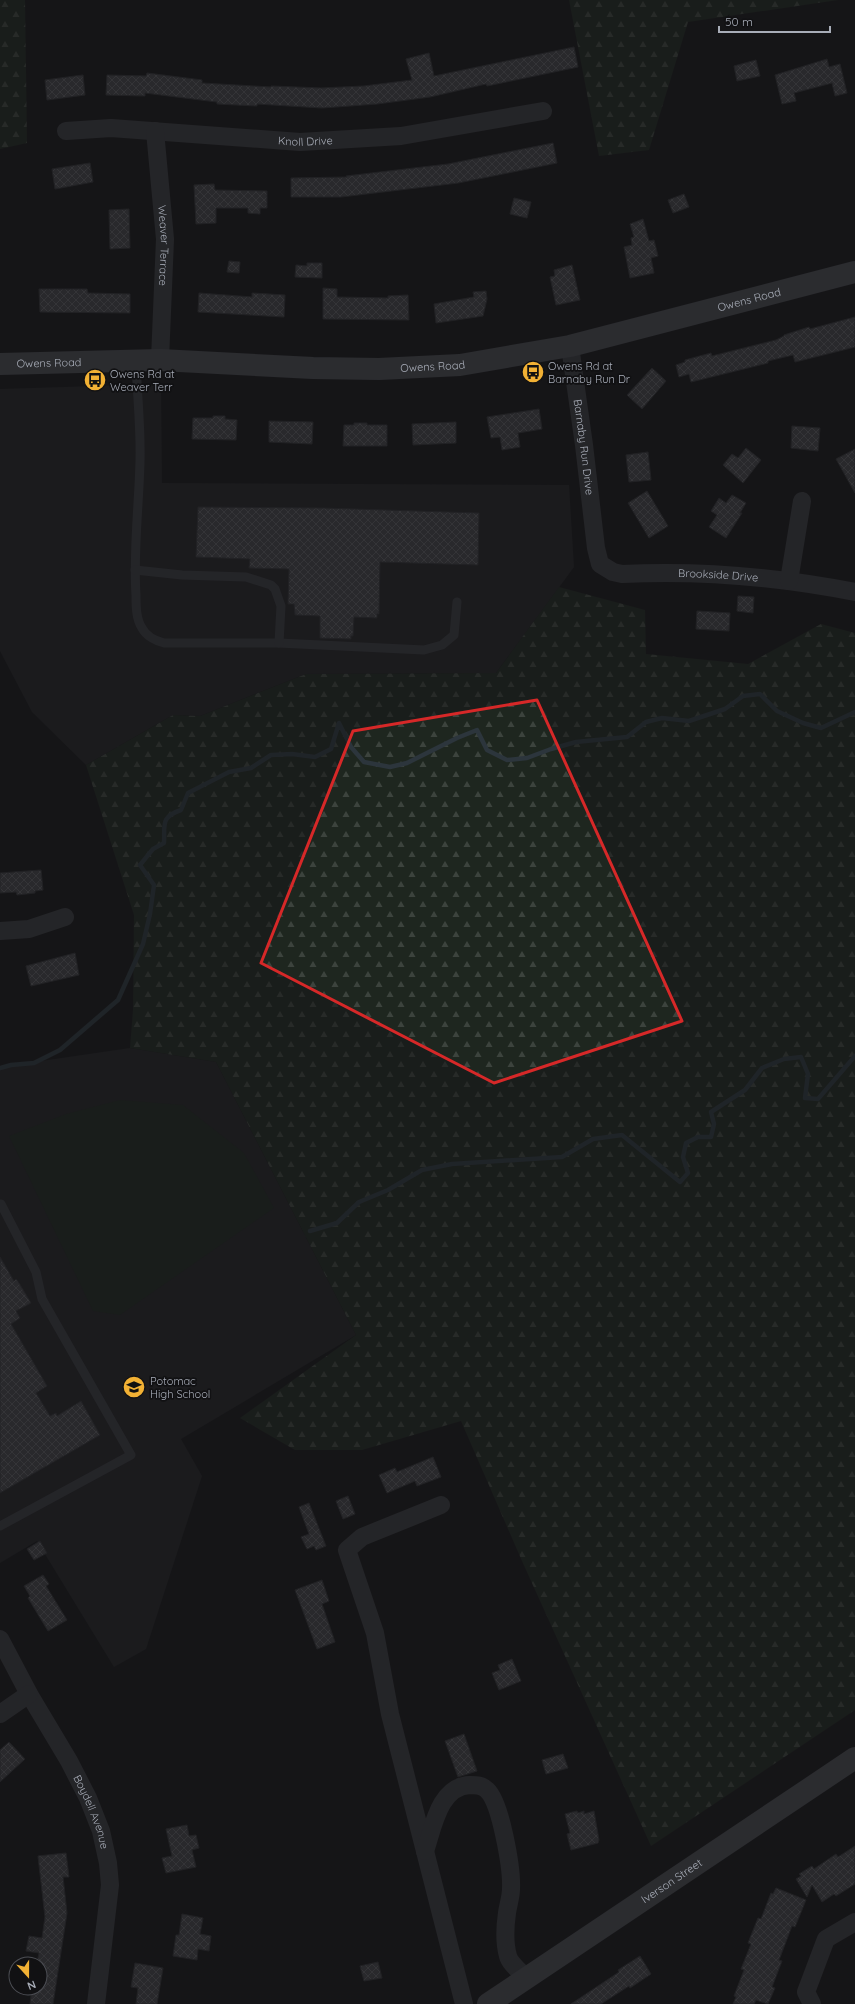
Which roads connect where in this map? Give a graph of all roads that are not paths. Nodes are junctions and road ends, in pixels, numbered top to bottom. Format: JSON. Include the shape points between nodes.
{"nodes":[{"id":1,"x":543,"y":111,"type":"dead end"},
{"id":2,"x":155,"y":130,"type":"junction"},
{"id":3,"x":66,"y":131,"type":"dead end"},
{"id":4,"x":855,"y":272,"type":"edge"},
{"id":5,"x":570,"y":346,"type":"junction"},
{"id":6,"x":160,"y":360,"type":"junction"},
{"id":7,"x":136,"y":361,"type":"junction"},
{"id":8,"x":0,"y":364,"type":"edge"},
{"id":9,"x":802,"y":501,"type":"dead end"},
{"id":10,"x":596,"y":548,"type":"joint"},
{"id":11,"x":135,"y":570,"type":"junction"},
{"id":12,"x":789,"y":581,"type":"junction"},
{"id":13,"x":855,"y":592,"type":"edge"},
{"id":14,"x":457,"y":602,"type":"dead end"},
{"id":15,"x":279,"y":643,"type":"junction"},
{"id":16,"x":65,"y":917,"type":"dead end"},
{"id":17,"x":0,"y":931,"type":"edge"},
{"id":18,"x":1,"y":1204,"type":"edge"},
{"id":19,"x":441,"y":1506,"type":"dead end"},
{"id":20,"x":0,"y":1526,"type":"edge"},
{"id":21,"x":0,"y":1640,"type":"edge"},
{"id":22,"x":29,"y":1694,"type":"junction"},
{"id":23,"x":0,"y":1714,"type":"edge"},
{"id":24,"x":855,"y":1758,"type":"edge"},
{"id":25,"x":425,"y":1851,"type":"junction"},
{"id":26,"x":855,"y":1922,"type":"edge"},
{"id":27,"x":527,"y":1978,"type":"junction"},
{"id":28,"x":96,"y":2004,"type":"edge"},
{"id":29,"x":464,"y":2004,"type":"edge"},
{"id":30,"x":488,"y":2004,"type":"edge"},
{"id":31,"x":812,"y":2004,"type":"edge"}],
"edges":[{"from":1,"to":2,"type":"street","name":"Knoll Drive","via":[[424,133],[360,140],[300,142]]},
{"from":2,"to":3,"type":"street","name":"Knoll Drive","via":[[111,128]]},
{"from":2,"to":6,"type":"street","name":"Weaver Terrace","via":[[164,239]]},
{"from":4,"to":5,"type":"street","name":"Owens Road"},
{"from":5,"to":6,"type":"street","name":"Owens Road","via":[[460,365],[379,369]]},
{"from":5,"to":10,"type":"street","name":"Barnaby Run Drive"},
{"from":6,"to":7,"type":"street","name":"Owens Road"},
{"from":7,"to":8,"type":"street","name":"Owens Road"},
{"from":7,"to":11,"type":"lane","via":[[140,459]]},
{"from":9,"to":12,"type":"street"},
{"from":10,"to":12,"type":"street","name":"Brookside Drive","via":[[600,564],[622,574],[683,572]]},
{"from":11,"to":15,"type":"lane","via":[[246,577],[271,585],[281,606]]},
{"from":11,"to":15,"type":"lane","via":[[137,612],[141,628],[157,641]]},
{"from":12,"to":13,"type":"street","name":"Brookside Drive"},
{"from":14,"to":15,"type":"lane","via":[[454,635],[442,645],[424,650]]},
{"from":16,"to":17,"type":"street","via":[[29,929]]},
{"from":18,"to":20,"type":"lane","via":[[36,1272],[42,1299],[131,1455]]},
{"from":19,"to":25,"type":"street","via":[[362,1537],[347,1550],[375,1632],[390,1714]]},
{"from":21,"to":22,"type":"street","name":"Boydell Avenue"},
{"from":22,"to":23,"type":"street"},
{"from":22,"to":28,"type":"street","name":"Boydell Avenue","via":[[88,1798],[101,1831],[108,1863],[110,1901]]},
{"from":24,"to":27,"type":"street","name":"Iverson Street"},
{"from":25,"to":27,"type":"street","via":[[440,1808],[450,1792],[464,1785],[478,1785],[487,1790],[497,1808],[511,1869],[505,1942],[508,1958]]},
{"from":25,"to":29,"type":"street"},
{"from":26,"to":31,"type":"street","via":[[826,1939],[806,1992]]},
{"from":27,"to":30,"type":"street","name":"Iverson Street"}]}
